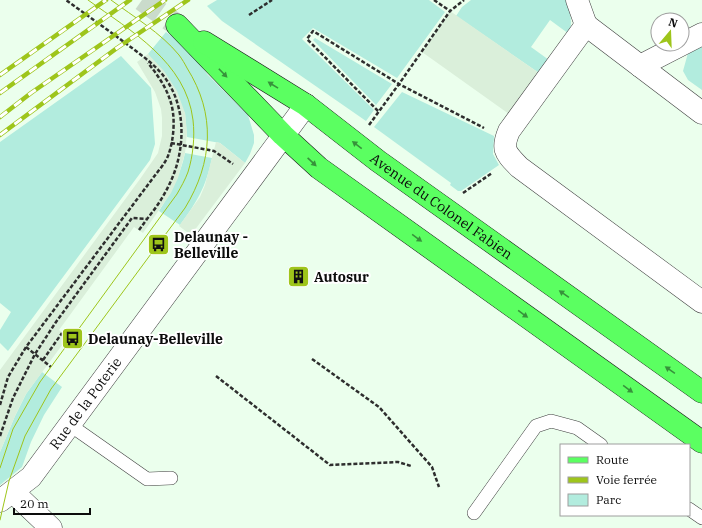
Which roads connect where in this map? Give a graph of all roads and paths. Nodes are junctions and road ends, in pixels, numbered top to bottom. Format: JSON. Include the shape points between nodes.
{"nodes":[{"id":1,"x":66,"y":0,"type":"edge"},
{"id":2,"x":272,"y":0,"type":"edge"},
{"id":3,"x":434,"y":0,"type":"edge"},
{"id":4,"x":464,"y":0,"type":"edge"},
{"id":5,"x":577,"y":0,"type":"edge"},
{"id":6,"x":450,"y":11,"type":"junction"},
{"id":7,"x":249,"y":15,"type":"dead end"},
{"id":8,"x":586,"y":25,"type":"junction"},
{"id":9,"x":702,"y":34,"type":"edge"},
{"id":10,"x":145,"y":57,"type":"junction"},
{"id":11,"x":640,"y":66,"type":"junction"},
{"id":12,"x":399,"y":84,"type":"junction"},
{"id":13,"x":306,"y":105,"type":"junction"},
{"id":14,"x":702,"y":113,"type":"edge"},
{"id":15,"x":491,"y":132,"type":"dead end"},
{"id":16,"x":283,"y":135,"type":"junction"},
{"id":17,"x":171,"y":143,"type":"junction"},
{"id":18,"x":180,"y":146,"type":"junction"},
{"id":19,"x":512,"y":159,"type":"junction"},
{"id":20,"x":252,"y":178,"type":"junction"},
{"id":21,"x":443,"y":208,"type":"junction"},
{"id":22,"x":147,"y":219,"type":"junction"},
{"id":23,"x":139,"y":230,"type":"dead end"},
{"id":24,"x":702,"y":302,"type":"edge"},
{"id":25,"x":62,"y":333,"type":"dead end"},
{"id":26,"x":26,"y":347,"type":"junction"},
{"id":27,"x":35,"y":354,"type":"junction"},
{"id":28,"x":312,"y":359,"type":"dead end"},
{"id":29,"x":43,"y":360,"type":"junction"},
{"id":30,"x":51,"y":367,"type":"dead end"},
{"id":31,"x":216,"y":376,"type":"dead end"},
{"id":32,"x":702,"y":392,"type":"edge"},
{"id":33,"x":0,"y":405,"type":"edge"},
{"id":34,"x":70,"y":425,"type":"junction"},
{"id":35,"x":0,"y":436,"type":"edge"},
{"id":36,"x":702,"y":442,"type":"edge"},
{"id":37,"x":600,"y":444,"type":"edge"},
{"id":38,"x":411,"y":466,"type":"dead end"},
{"id":39,"x":171,"y":478,"type":"dead end"},
{"id":40,"x":439,"y":487,"type":"dead end"},
{"id":41,"x":6,"y":496,"type":"edge"},
{"id":42,"x":690,"y":510,"type":"edge"},
{"id":43,"x":474,"y":513,"type":"dead end"},
{"id":44,"x":702,"y":518,"type":"edge"},
{"id":45,"x":51,"y":528,"type":"edge"}],
"edges":[{"from":1,"to":10,"type":"path"},
{"from":2,"to":7,"type":"path"},
{"from":3,"to":6,"type":"path"},
{"from":4,"to":6,"type":"path"},
{"from":5,"to":8,"type":"street"},
{"from":6,"to":12,"type":"path"},
{"from":8,"to":11,"type":"street"},
{"from":8,"to":19,"type":"street","via":[[509,131],[504,147]]},
{"from":9,"to":11,"type":"street"},
{"from":10,"to":17,"type":"path","via":[[170,100],[173,124]]},
{"from":10,"to":18,"type":"path","via":[[162,74],[176,97],[181,117]]},
{"from":11,"to":14,"type":"street"},
{"from":12,"to":12,"type":"path","via":[[313,31],[307,39],[378,112]]},
{"from":12,"to":15,"type":"path"},
{"from":13,"to":16,"type":"street","name":"Rue de la Poterie"},
{"from":13,"to":16,"type":"main road","name":"Avenue du Colonel Fabien","one_way":true,"via":[[177,25]]},
{"from":21,"to":13,"type":"main road","name":"Avenue du Colonel Fabien","one_way":true},
{"from":16,"to":20,"type":"street","name":"Rue de la Poterie"},
{"from":16,"to":36,"type":"main road","one_way":true,"via":[[319,168]]},
{"from":17,"to":18,"type":"path"},
{"from":17,"to":26,"type":"path","via":[[168,156],[156,174]]},
{"from":18,"to":20,"type":"path","via":[[214,151]]},
{"from":18,"to":22,"type":"path","via":[[170,184]]},
{"from":19,"to":21,"type":"path"},
{"from":19,"to":24,"type":"street","via":[[519,167]]},
{"from":20,"to":34,"type":"street","name":"Rue de la Poterie"},
{"from":32,"to":21,"type":"main road","name":"Avenue du Colonel Fabien","one_way":true},
{"from":22,"to":23,"type":"path"},
{"from":22,"to":27,"type":"path","via":[[132,218]]},
{"from":25,"to":29,"type":"path"},
{"from":26,"to":27,"type":"path"},
{"from":26,"to":33,"type":"path","via":[[8,377]]},
{"from":27,"to":29,"type":"path"},
{"from":27,"to":35,"type":"path","via":[[13,398]]},
{"from":28,"to":40,"type":"path","via":[[380,407],[432,467]]},
{"from":29,"to":30,"type":"path"},
{"from":31,"to":38,"type":"path","via":[[330,465],[398,462]]},
{"from":34,"to":39,"type":"lane","via":[[147,479]]},
{"from":34,"to":41,"type":"street","name":"Rue de la Poterie","via":[[31,477]]},
{"from":37,"to":43,"type":"lane","via":[[577,428],[551,421],[536,426]]},
{"from":41,"to":45,"type":"street"},
{"from":42,"to":44,"type":"lane"}]}
